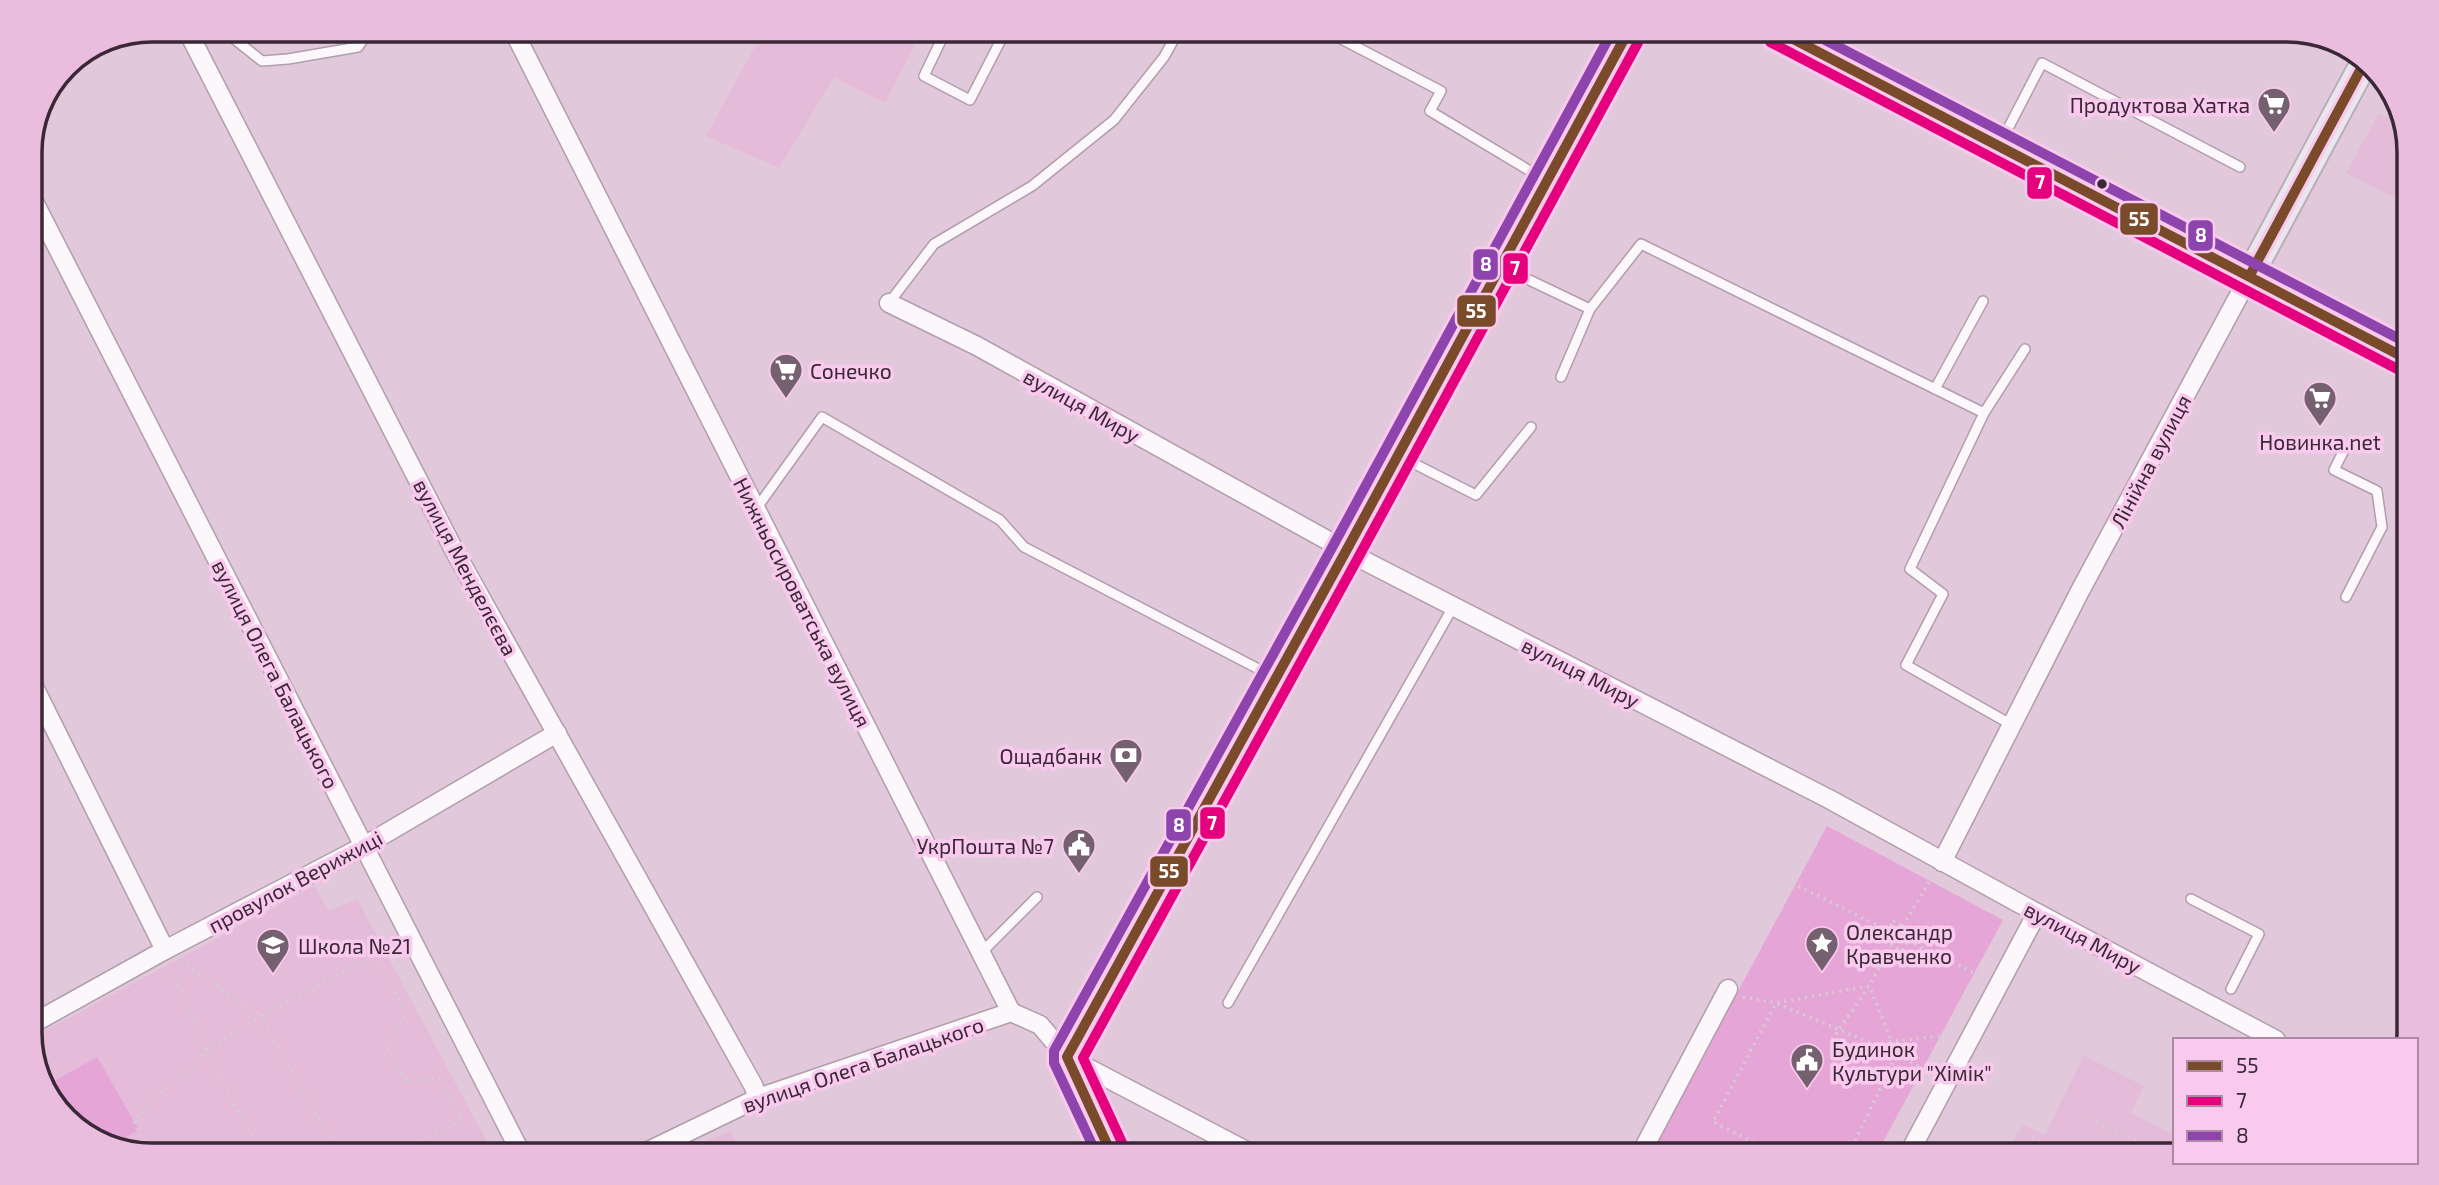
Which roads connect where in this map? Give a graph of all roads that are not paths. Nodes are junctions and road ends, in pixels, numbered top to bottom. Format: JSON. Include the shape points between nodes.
{"nodes":[{"id":1,"x":193,"y":42,"type":"edge"},
{"id":2,"x":238,"y":42,"type":"edge"},
{"id":3,"x":362,"y":42,"type":"edge"},
{"id":4,"x":519,"y":42,"type":"edge"},
{"id":5,"x":940,"y":42,"type":"edge"},
{"id":6,"x":1000,"y":42,"type":"edge"},
{"id":7,"x":1172,"y":42,"type":"edge"},
{"id":8,"x":1347,"y":42,"type":"edge"},
{"id":9,"x":1622,"y":42,"type":"edge"},
{"id":10,"x":1799,"y":42,"type":"edge"},
{"id":11,"x":2360,"y":70,"type":"edge"},
{"id":12,"x":1999,"y":146,"type":"junction"},
{"id":13,"x":2240,"y":167,"type":"dead end"},
{"id":14,"x":1546,"y":181,"type":"junction"},
{"id":15,"x":42,"y":217,"type":"edge"},
{"id":16,"x":1500,"y":266,"type":"junction"},
{"id":17,"x":2250,"y":275,"type":"junction"},
{"id":18,"x":1983,"y":301,"type":"dead end"},
{"id":19,"x":889,"y":303,"type":"joint"},
{"id":20,"x":1590,"y":309,"type":"junction"},
{"id":21,"x":2025,"y":349,"type":"dead end"},
{"id":22,"x":2397,"y":354,"type":"edge"},
{"id":23,"x":1561,"y":377,"type":"dead end"},
{"id":24,"x":1935,"y":389,"type":"junction"},
{"id":25,"x":1984,"y":413,"type":"junction"},
{"id":26,"x":1531,"y":428,"type":"dead end"},
{"id":27,"x":2343,"y":452,"type":"dead end"},
{"id":28,"x":1397,"y":455,"type":"junction"},
{"id":29,"x":756,"y":509,"type":"junction"},
{"id":30,"x":1346,"y":551,"type":"junction"},
{"id":31,"x":2346,"y":597,"type":"dead end"},
{"id":32,"x":1453,"y":607,"type":"junction"},
{"id":33,"x":1276,"y":678,"type":"junction"},
{"id":34,"x":42,"y":703,"type":"edge"},
{"id":35,"x":2012,"y":725,"type":"junction"},
{"id":36,"x":557,"y":733,"type":"junction"},
{"id":37,"x":364,"y":846,"type":"junction"},
{"id":38,"x":1939,"y":867,"type":"junction"},
{"id":39,"x":1037,"y":897,"type":"dead end"},
{"id":40,"x":2191,"y":899,"type":"road end"},
{"id":41,"x":2037,"y":913,"type":"junction"},
{"id":42,"x":165,"y":950,"type":"junction"},
{"id":43,"x":981,"y":953,"type":"junction"},
{"id":44,"x":2231,"y":989,"type":"dead end"},
{"id":45,"x":1736,"y":993,"type":"road end"},
{"id":46,"x":1228,"y":1003,"type":"dead end"},
{"id":47,"x":1011,"y":1012,"type":"junction"},
{"id":48,"x":42,"y":1018,"type":"edge"},
{"id":49,"x":2272,"y":1038,"type":"edge"},
{"id":50,"x":1067,"y":1057,"type":"junction"},
{"id":51,"x":758,"y":1098,"type":"junction"},
{"id":52,"x":516,"y":1143,"type":"edge"},
{"id":53,"x":665,"y":1143,"type":"edge"},
{"id":54,"x":1106,"y":1143,"type":"edge"},
{"id":55,"x":1231,"y":1143,"type":"edge"},
{"id":56,"x":1647,"y":1143,"type":"edge"},
{"id":57,"x":1914,"y":1143,"type":"edge"}],
"edges":[{"from":1,"to":36,"type":"street","name":"вулиця Менделєєва","via":[[448,538]]},
{"from":2,"to":3,"type":"lane","via":[[262,61],[358,47]]},
{"from":4,"to":29,"type":"street","name":"Нижньосироватська вулиця"},
{"from":5,"to":6,"type":"lane","via":[[924,76],[970,100]]},
{"from":7,"to":19,"type":"lane","via":[[1114,120],[1032,186],[934,244]]},
{"from":8,"to":14,"type":"lane","via":[[1441,91],[1430,111]]},
{"from":9,"to":14,"type":"main road"},
{"from":10,"to":12,"type":"main road"},
{"from":11,"to":17,"type":"main road","name":"Лінійна вулиця"},
{"from":12,"to":13,"type":"lane","via":[[2042,63]]},
{"from":12,"to":17,"type":"main road"},
{"from":14,"to":16,"type":"main road"},
{"from":15,"to":37,"type":"street","name":"вулиця Олега Балацького"},
{"from":16,"to":20,"type":"lane"},
{"from":16,"to":28,"type":"main road"},
{"from":17,"to":22,"type":"main road"},
{"from":17,"to":35,"type":"street","name":"Лінійна вулиця"},
{"from":18,"to":24,"type":"lane"},
{"from":19,"to":30,"type":"street","name":"вулиця Миру","via":[[976,346]]},
{"from":20,"to":23,"type":"lane"},
{"from":20,"to":24,"type":"lane","via":[[1641,243]]},
{"from":21,"to":25,"type":"lane"},
{"from":24,"to":25,"type":"lane"},
{"from":25,"to":35,"type":"lane","via":[[1910,569],[1943,594],[1906,665]]},
{"from":26,"to":28,"type":"lane","via":[[1476,495]]},
{"from":27,"to":31,"type":"lane","via":[[2333,470],[2377,491],[2382,527]]},
{"from":28,"to":30,"type":"main road"},
{"from":29,"to":33,"type":"lane","via":[[822,417],[1000,520],[1024,547]]},
{"from":29,"to":43,"type":"street","name":"Нижньосироватська вулиця"},
{"from":30,"to":32,"type":"street","name":"вулиця Миру"},
{"from":30,"to":33,"type":"main road"},
{"from":32,"to":38,"type":"street","name":"вулиця Миру","via":[[1829,799]]},
{"from":32,"to":46,"type":"lane"},
{"from":33,"to":50,"type":"main road"},
{"from":34,"to":42,"type":"street"},
{"from":35,"to":38,"type":"street","name":"Лінійна вулиця"},
{"from":36,"to":37,"type":"street","name":"провулок Верижиці"},
{"from":36,"to":51,"type":"street","name":"вулиця Менделєєва"},
{"from":37,"to":42,"type":"street","name":"провулок Верижиці"},
{"from":37,"to":52,"type":"street","name":"вулиця Олега Балацького"},
{"from":38,"to":41,"type":"street","name":"вулиця Миру"},
{"from":39,"to":43,"type":"lane"},
{"from":40,"to":44,"type":"lane","via":[[2259,934]]},
{"from":41,"to":49,"type":"street","name":"вулиця Миру"},
{"from":41,"to":57,"type":"street"},
{"from":42,"to":48,"type":"street","name":"провулок Верижиці"},
{"from":43,"to":47,"type":"street","name":"Нижньосироватська вулиця"},
{"from":45,"to":56,"type":"street"},
{"from":47,"to":50,"type":"street","via":[[1040,1025]]},
{"from":47,"to":51,"type":"street","name":"вулиця Олега Балацького"},
{"from":50,"to":54,"type":"main road"},
{"from":50,"to":55,"type":"street"},
{"from":51,"to":53,"type":"street","name":"вулиця Олега Балацького"}]}
